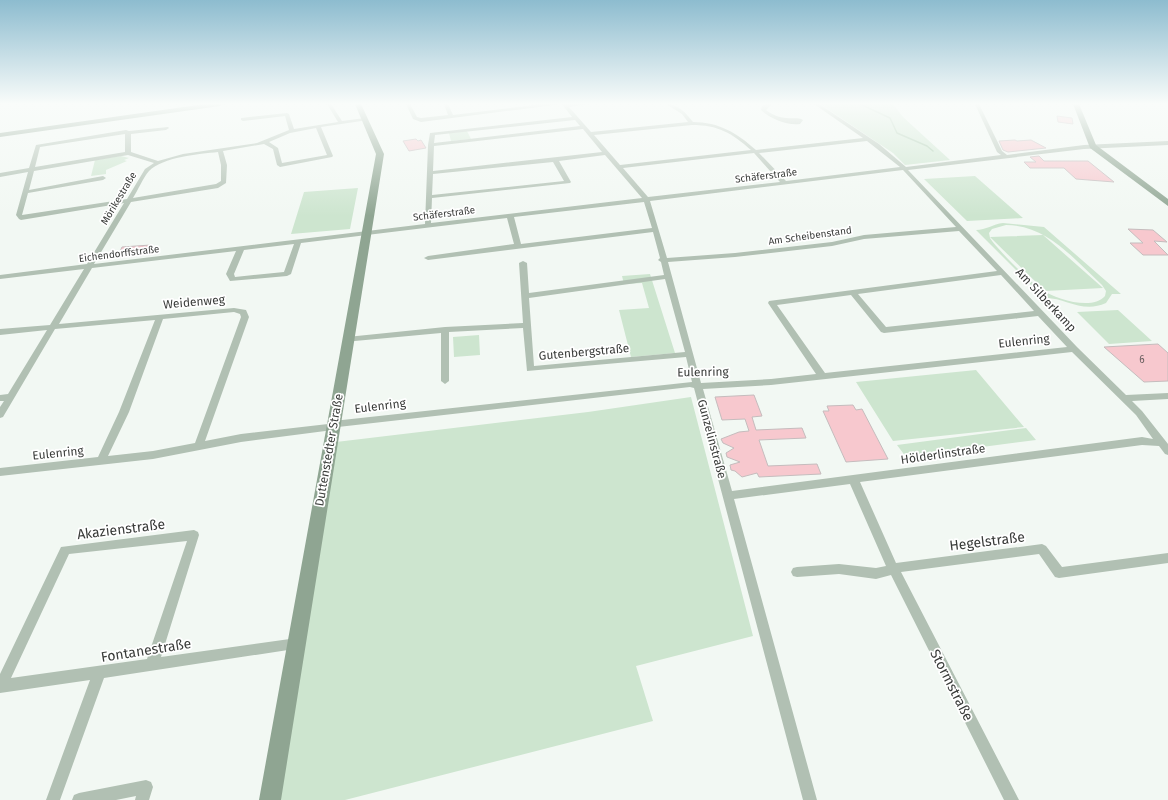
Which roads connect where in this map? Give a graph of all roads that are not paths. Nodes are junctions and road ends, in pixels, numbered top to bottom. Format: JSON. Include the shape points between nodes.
{"nodes":[{"id":1,"x":67,"y":141,"type":"edge"},
{"id":2,"x":128,"y":141,"type":"edge"},
{"id":3,"x":324,"y":141,"type":"edge"},
{"id":4,"x":374,"y":141,"type":"edge"},
{"id":5,"x":431,"y":141,"type":"edge"},
{"id":6,"x":462,"y":141,"type":"edge"},
{"id":7,"x":596,"y":141,"type":"edge"},
{"id":8,"x":743,"y":141,"type":"edge"},
{"id":9,"x":847,"y":141,"type":"edge"},
{"id":10,"x":870,"y":141,"type":"edge"},
{"id":11,"x":995,"y":141,"type":"edge"},
{"id":12,"x":1091,"y":141,"type":"edge"},
{"id":13,"x":265,"y":142,"type":"joint"},
{"id":14,"x":1168,"y":143,"type":"edge"},
{"id":15,"x":431,"y":145,"type":"junction"},
{"id":16,"x":1093,"y":146,"type":"junction"},
{"id":17,"x":220,"y":150,"type":"junction"},
{"id":18,"x":754,"y":152,"type":"junction"},
{"id":19,"x":128,"y":153,"type":"junction"},
{"id":20,"x":606,"y":153,"type":"junction"},
{"id":21,"x":1005,"y":156,"type":"junction"},
{"id":22,"x":555,"y":160,"type":"junction"},
{"id":23,"x":156,"y":162,"type":"junction"},
{"id":24,"x":619,"y":167,"type":"junction"},
{"id":25,"x":903,"y":168,"type":"junction"},
{"id":26,"x":31,"y":169,"type":"junction"},
{"id":27,"x":430,"y":173,"type":"junction"},
{"id":28,"x":0,"y":175,"type":"edge"},
{"id":29,"x":103,"y":178,"type":"dead end"},
{"id":30,"x":785,"y":183,"type":"junction"},
{"id":31,"x":26,"y":192,"type":"junction"},
{"id":32,"x":429,"y":198,"type":"junction"},
{"id":33,"x":646,"y":199,"type":"junction"},
{"id":34,"x":128,"y":201,"type":"junction"},
{"id":35,"x":1168,"y":203,"type":"edge"},
{"id":36,"x":510,"y":216,"type":"junction"},
{"id":37,"x":428,"y":226,"type":"junction"},
{"id":38,"x":961,"y":229,"type":"junction"},
{"id":39,"x":654,"y":230,"type":"junction"},
{"id":40,"x":366,"y":233,"type":"junction"},
{"id":41,"x":298,"y":241,"type":"junction"},
{"id":42,"x":518,"y":246,"type":"junction"},
{"id":43,"x":241,"y":248,"type":"junction"},
{"id":44,"x":428,"y":258,"type":"dead end"},
{"id":45,"x":662,"y":260,"type":"junction"},
{"id":46,"x":523,"y":263,"type":"dead end"},
{"id":47,"x":88,"y":266,"type":"junction"},
{"id":48,"x":1002,"y":273,"type":"junction"},
{"id":49,"x":0,"y":277,"type":"edge"},
{"id":50,"x":667,"y":277,"type":"junction"},
{"id":51,"x":852,"y":292,"type":"junction"},
{"id":52,"x":526,"y":296,"type":"junction"},
{"id":53,"x":1040,"y":313,"type":"junction"},
{"id":54,"x":160,"y":317,"type":"junction"},
{"id":55,"x":527,"y":325,"type":"junction"},
{"id":56,"x":53,"y":326,"type":"junction"},
{"id":57,"x":446,"y":330,"type":"junction"},
{"id":58,"x":0,"y":332,"type":"edge"},
{"id":59,"x":348,"y":340,"type":"junction"},
{"id":60,"x":1074,"y":349,"type":"junction"},
{"id":61,"x":689,"y":354,"type":"junction"},
{"id":62,"x":822,"y":376,"type":"junction"},
{"id":63,"x":445,"y":381,"type":"dead end"},
{"id":64,"x":698,"y":386,"type":"junction"},
{"id":65,"x":1168,"y":396,"type":"edge"},
{"id":66,"x":11,"y":397,"type":"junction"},
{"id":67,"x":0,"y":398,"type":"edge"},
{"id":68,"x":1124,"y":398,"type":"junction"},
{"id":69,"x":0,"y":416,"type":"edge"},
{"id":70,"x":333,"y":426,"type":"junction"},
{"id":71,"x":199,"y":446,"type":"junction"},
{"id":72,"x":1165,"y":447,"type":"edge"},
{"id":73,"x":101,"y":461,"type":"junction"},
{"id":74,"x":0,"y":472,"type":"edge"},
{"id":75,"x":853,"y":479,"type":"junction"},
{"id":76,"x":727,"y":496,"type":"junction"},
{"id":77,"x":1168,"y":558,"type":"edge"},
{"id":78,"x":894,"y":568,"type":"junction"},
{"id":79,"x":797,"y":572,"type":"dead end"},
{"id":80,"x":297,"y":644,"type":"junction"},
{"id":81,"x":152,"y":664,"type":"junction"},
{"id":82,"x":99,"y":673,"type":"junction"},
{"id":83,"x":1,"y":686,"type":"edge"},
{"id":84,"x":53,"y":800,"type":"edge"},
{"id":85,"x":79,"y":800,"type":"edge"},
{"id":86,"x":142,"y":800,"type":"edge"},
{"id":87,"x":270,"y":800,"type":"edge"},
{"id":88,"x":810,"y":800,"type":"edge"},
{"id":89,"x":1012,"y":800,"type":"edge"}],
"edges":[{"from":1,"to":26,"type":"street","via":[[38,146]]},
{"from":2,"to":19,"type":"street"},
{"from":3,"to":13,"type":"street","via":[[330,156],[280,165],[275,148]]},
{"from":4,"to":40,"type":"street","name":"Duttenstedter Straße","via":[[380,154]]},
{"from":5,"to":15,"type":"street"},
{"from":6,"to":15,"type":"street"},
{"from":7,"to":20,"type":"street","name":"Gunzelinstraße"},
{"from":8,"to":18,"type":"street"},
{"from":9,"to":18,"type":"street"},
{"from":10,"to":25,"type":"street","name":"Am Silberkamp"},
{"from":11,"to":21,"type":"street"},
{"from":12,"to":16,"type":"street"},
{"from":13,"to":17,"type":"street"},
{"from":14,"to":16,"type":"street","name":"Schäferstraße"},
{"from":15,"to":27,"type":"street"},
{"from":16,"to":21,"type":"street","name":"Schäferstraße"},
{"from":16,"to":35,"type":"street"},
{"from":17,"to":23,"type":"street"},
{"from":17,"to":34,"type":"street","via":[[224,165],[224,182],[218,186]]},
{"from":18,"to":24,"type":"street"},
{"from":18,"to":30,"type":"street"},
{"from":19,"to":23,"type":"street"},
{"from":19,"to":26,"type":"street"},
{"from":20,"to":22,"type":"street"},
{"from":20,"to":24,"type":"street","name":"Gunzelinstraße"},
{"from":21,"to":25,"type":"street","name":"Schäferstraße"},
{"from":22,"to":27,"type":"street"},
{"from":22,"to":32,"type":"street","via":[[568,182]]},
{"from":23,"to":34,"type":"street","name":"Mörikestraße","via":[[147,170]]},
{"from":24,"to":33,"type":"street","name":"Gunzelinstraße"},
{"from":25,"to":30,"type":"street","name":"Schäferstraße"},
{"from":25,"to":38,"type":"street","name":"Am Silberkamp"},
{"from":26,"to":28,"type":"street"},
{"from":26,"to":31,"type":"street"},
{"from":27,"to":32,"type":"street"},
{"from":29,"to":31,"type":"street"},
{"from":30,"to":33,"type":"street","name":"Schäferstraße"},
{"from":31,"to":34,"type":"street","via":[[19,215],[21,218]]},
{"from":32,"to":37,"type":"street"},
{"from":33,"to":36,"type":"street","name":"Schäferstraße"},
{"from":33,"to":39,"type":"street","name":"Gunzelinstraße"},
{"from":34,"to":47,"type":"street","name":"Mörikestraße"},
{"from":36,"to":37,"type":"street","name":"Schäferstraße"},
{"from":36,"to":42,"type":"street"},
{"from":37,"to":40,"type":"street","name":"Schäferstraße"},
{"from":38,"to":45,"type":"street","name":"Am Scheibenstand","via":[[903,233],[780,250]]},
{"from":38,"to":48,"type":"street","name":"Am Silberkamp"},
{"from":39,"to":42,"type":"street"},
{"from":39,"to":45,"type":"street","name":"Gunzelinstraße"},
{"from":40,"to":41,"type":"street","name":"Eichendorffstraße"},
{"from":40,"to":59,"type":"street","name":"Duttenstedter Straße"},
{"from":41,"to":43,"type":"street","name":"Eichendorffstraße"},
{"from":41,"to":43,"type":"street","via":[[287,274],[233,279],[230,274]]},
{"from":42,"to":44,"type":"street"},
{"from":43,"to":47,"type":"street","name":"Eichendorffstraße"},
{"from":45,"to":50,"type":"street","name":"Gunzelinstraße"},
{"from":46,"to":52,"type":"street","name":"Gutenbergstraße"},
{"from":47,"to":49,"type":"street","name":"Eichendorffstraße"},
{"from":47,"to":56,"type":"street","name":"Mörikestraße"},
{"from":48,"to":51,"type":"street"},
{"from":48,"to":53,"type":"street","name":"Am Silberkamp"},
{"from":50,"to":52,"type":"street"},
{"from":50,"to":61,"type":"street","name":"Gunzelinstraße"},
{"from":51,"to":53,"type":"street","via":[[884,330]]},
{"from":51,"to":62,"type":"street","via":[[772,303]]},
{"from":52,"to":55,"type":"street","name":"Gutenbergstraße"},
{"from":53,"to":60,"type":"street","name":"Am Silberkamp"},
{"from":54,"to":56,"type":"street","name":"Weidenweg"},
{"from":54,"to":71,"type":"street","name":"Weidenweg","via":[[234,310],[243,312],[245,317]]},
{"from":54,"to":73,"type":"street","via":[[124,412]]},
{"from":55,"to":57,"type":"street"},
{"from":55,"to":61,"type":"street","name":"Gutenbergstraße","via":[[530,369]]},
{"from":56,"to":58,"type":"street","name":"Weidenweg"},
{"from":56,"to":66,"type":"street","name":"Mörikestraße"},
{"from":57,"to":59,"type":"street"},
{"from":57,"to":63,"type":"street"},
{"from":59,"to":70,"type":"street","name":"Duttenstedter Straße"},
{"from":60,"to":62,"type":"street","name":"Eulenring"},
{"from":60,"to":68,"type":"street","name":"Am Silberkamp"},
{"from":61,"to":64,"type":"street","name":"Gunzelinstraße"},
{"from":62,"to":64,"type":"street","name":"Eulenring"},
{"from":64,"to":70,"type":"street","name":"Eulenring","via":[[690,384]]},
{"from":64,"to":76,"type":"street","name":"Gunzelinstraße"},
{"from":65,"to":68,"type":"street"},
{"from":66,"to":67,"type":"street"},
{"from":66,"to":69,"type":"street","name":"Mörikestraße"},
{"from":68,"to":72,"type":"street","name":"Am Silberkamp"},
{"from":70,"to":71,"type":"street","name":"Eulenring"},
{"from":70,"to":80,"type":"street","name":"Duttenstedter Straße"},
{"from":71,"to":73,"type":"street","name":"Eulenring"},
{"from":72,"to":75,"type":"street","name":"Hölderlinstraße","via":[[1142,441]]},
{"from":73,"to":74,"type":"street","name":"Eulenring"},
{"from":75,"to":76,"type":"street","name":"Hölderlinstraße"},
{"from":75,"to":78,"type":"street"},
{"from":76,"to":88,"type":"street","name":"Gunzelinstraße"},
{"from":77,"to":78,"type":"street","name":"Hegelstraße","via":[[1059,573],[1042,549]]},
{"from":78,"to":79,"type":"street","name":"Hegelstraße","via":[[887,573],[871,574],[844,569]]},
{"from":78,"to":89,"type":"street","name":"Stormstraße"},
{"from":80,"to":81,"type":"street","name":"Fontanestraße"},
{"from":80,"to":87,"type":"street","name":"Duttenstedter Straße"},
{"from":81,"to":82,"type":"street","name":"Fontanestraße"},
{"from":81,"to":83,"type":"street","name":"Akazienstraße","via":[[194,535],[65,550]]},
{"from":82,"to":83,"type":"street","name":"Fontanestraße"},
{"from":82,"to":84,"type":"street"},
{"from":85,"to":86,"type":"street","via":[[146,787]]}]}
